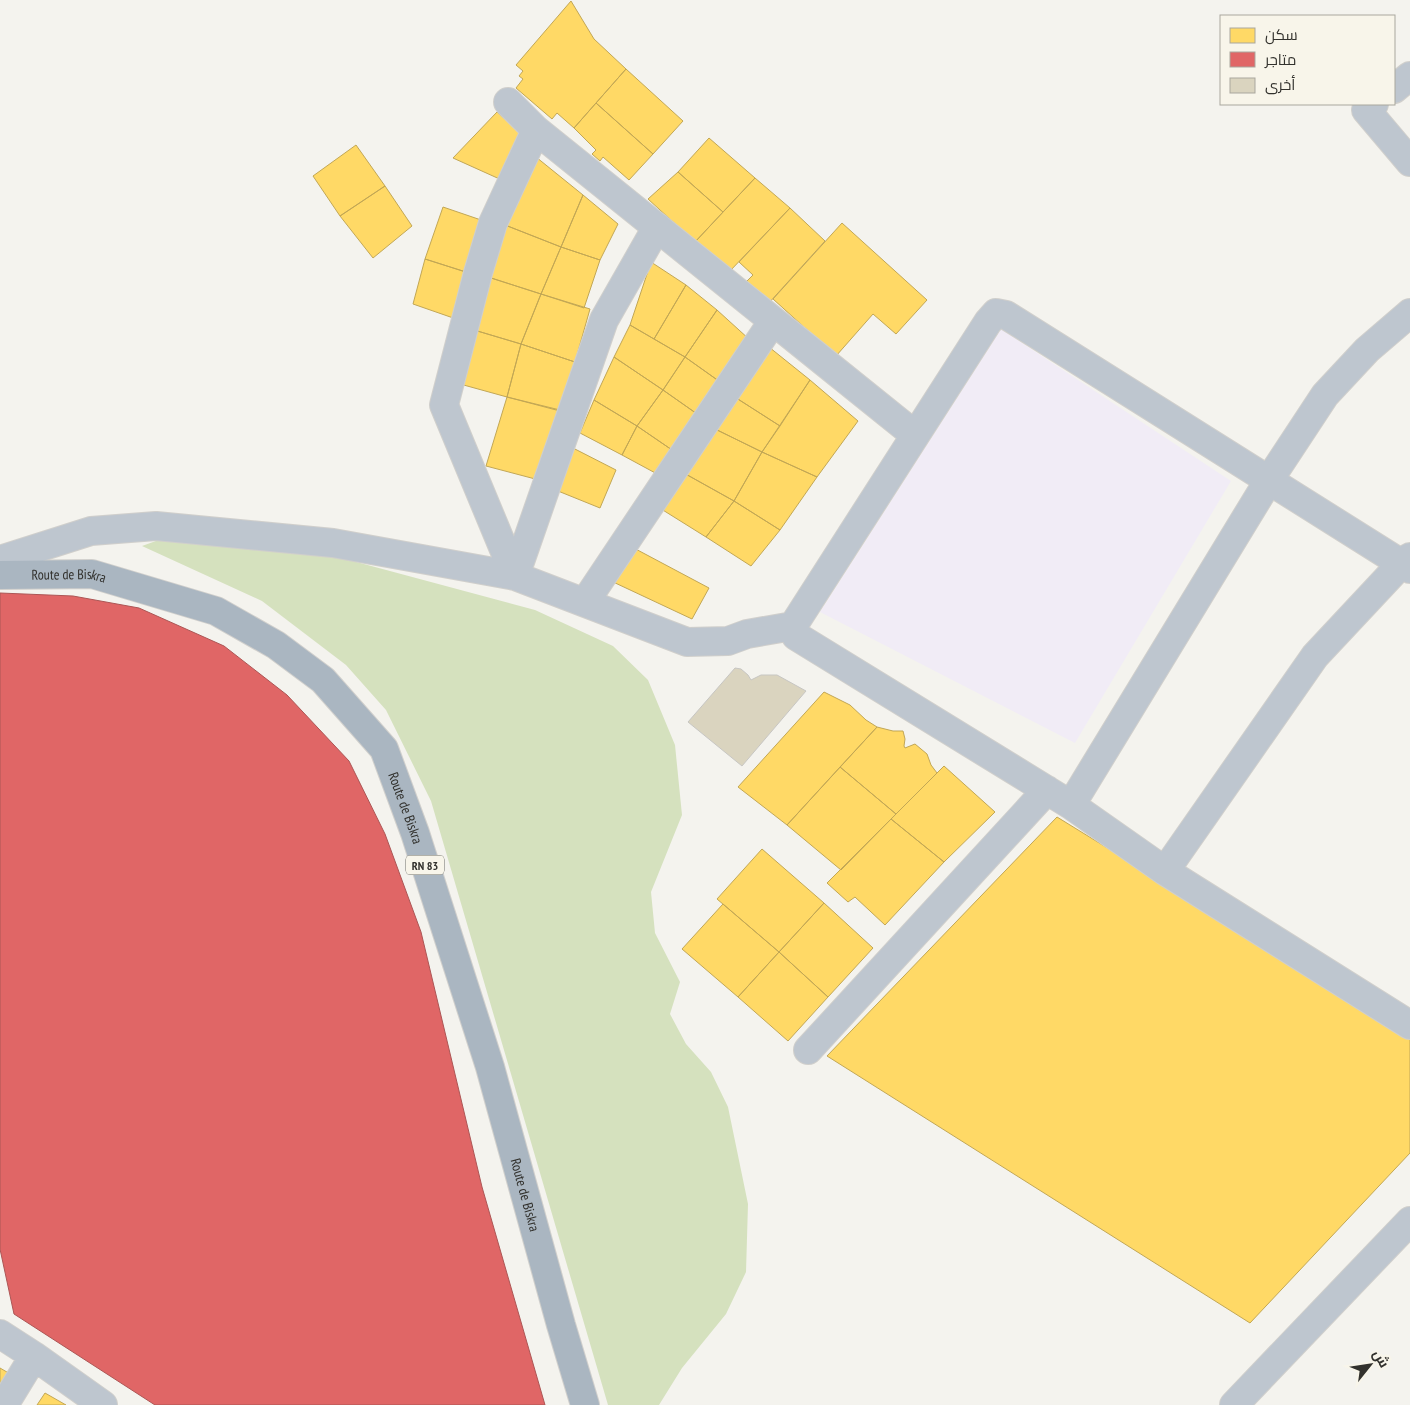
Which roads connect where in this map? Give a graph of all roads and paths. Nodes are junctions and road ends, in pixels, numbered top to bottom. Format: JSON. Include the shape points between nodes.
{"nodes":[{"id":1,"x":1410,"y":76,"type":"edge"},
{"id":2,"x":1395,"y":88,"type":"edge"},
{"id":3,"x":508,"y":102,"type":"dead end"},
{"id":4,"x":1373,"y":105,"type":"edge"},
{"id":5,"x":536,"y":130,"type":"junction"},
{"id":6,"x":1410,"y":162,"type":"edge"},
{"id":7,"x":657,"y":227,"type":"junction"},
{"id":8,"x":1410,"y":313,"type":"edge"},
{"id":9,"x":773,"y":321,"type":"junction"},
{"id":10,"x":915,"y":435,"type":"junction"},
{"id":11,"x":1269,"y":480,"type":"junction"},
{"id":12,"x":0,"y":560,"type":"edge"},
{"id":13,"x":1407,"y":563,"type":"edge"},
{"id":14,"x":0,"y":575,"type":"edge"},
{"id":15,"x":515,"y":576,"type":"junction"},
{"id":16,"x":585,"y":602,"type":"junction"},
{"id":17,"x":793,"y":626,"type":"junction"},
{"id":18,"x":1047,"y":790,"type":"junction"},
{"id":19,"x":1071,"y":805,"type":"junction"},
{"id":20,"x":1165,"y":871,"type":"junction"},
{"id":21,"x":1410,"y":1025,"type":"edge"},
{"id":22,"x":808,"y":1050,"type":"dead end"},
{"id":23,"x":1410,"y":1221,"type":"edge"},
{"id":24,"x":0,"y":1334,"type":"edge"},
{"id":25,"x":34,"y":1356,"type":"junction"},
{"id":26,"x":4,"y":1405,"type":"edge"},
{"id":27,"x":103,"y":1405,"type":"edge"},
{"id":28,"x":585,"y":1405,"type":"edge"},
{"id":29,"x":1234,"y":1405,"type":"edge"}],
"edges":[{"from":1,"to":2,"type":"street"},
{"from":3,"to":5,"type":"street"},
{"from":4,"to":6,"type":"street","via":[[1366,110]]},
{"from":5,"to":7,"type":"street"},
{"from":5,"to":15,"type":"street","via":[[493,223],[444,405]]},
{"from":7,"to":9,"type":"street"},
{"from":7,"to":15,"type":"street","via":[[604,320]]},
{"from":8,"to":11,"type":"street","via":[[1366,350],[1325,395]]},
{"from":9,"to":10,"type":"street"},
{"from":9,"to":16,"type":"street"},
{"from":10,"to":11,"type":"street","via":[[996,313],[1006,315]]},
{"from":10,"to":17,"type":"street"},
{"from":11,"to":13,"type":"street"},
{"from":11,"to":19,"type":"street"},
{"from":12,"to":15,"type":"street","via":[[91,531],[156,526],[333,543]]},
{"from":13,"to":20,"type":"street","via":[[1315,656]]},
{"from":14,"to":28,"type":"main road","name":"Route de Biskra","number":"RN 83","via":[[92,574],[216,611],[276,646],[323,680],[384,749],[415,833],[490,1067]]},
{"from":15,"to":16,"type":"street"},
{"from":16,"to":17,"type":"street","via":[[687,642],[728,641],[747,634]]},
{"from":17,"to":18,"type":"street","via":[[796,636]]},
{"from":18,"to":19,"type":"street"},
{"from":18,"to":22,"type":"street"},
{"from":19,"to":20,"type":"street"},
{"from":20,"to":21,"type":"street"},
{"from":23,"to":29,"type":"street"},
{"from":24,"to":25,"type":"street"},
{"from":25,"to":26,"type":"street"},
{"from":25,"to":27,"type":"street"}]}
